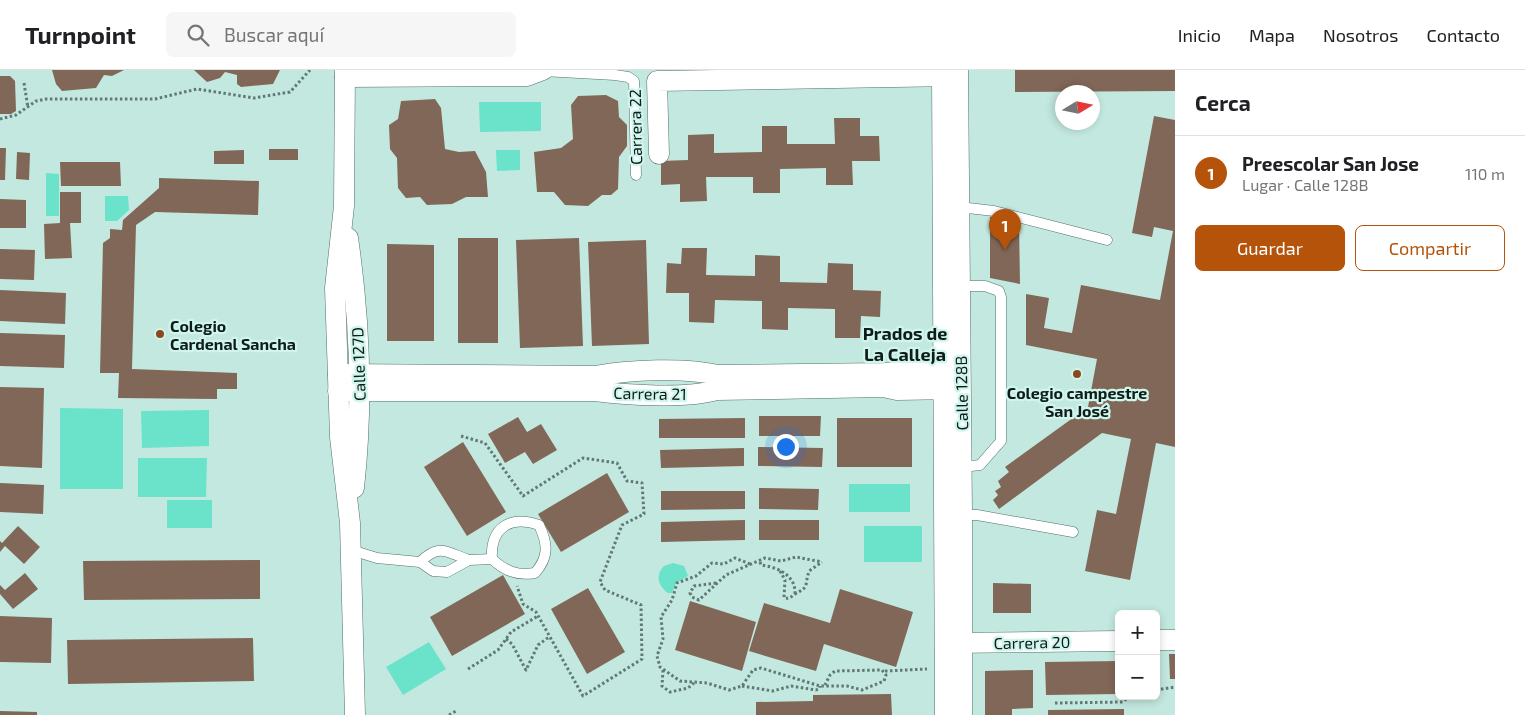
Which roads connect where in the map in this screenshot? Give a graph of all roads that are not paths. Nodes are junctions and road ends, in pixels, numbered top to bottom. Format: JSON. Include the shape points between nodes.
{"nodes":[{"id":1,"x":543,"y":70,"type":"edge"},
{"id":2,"x":345,"y":73,"type":"edge"},
{"id":3,"x":950,"y":73,"type":"edge"},
{"id":4,"x":659,"y":154,"type":"dead end"},
{"id":5,"x":636,"y":175,"type":"dead end"},
{"id":6,"x":344,"y":206,"type":"junction"},
{"id":7,"x":959,"y":207,"type":"junction"},
{"id":8,"x":1107,"y":240,"type":"dead end"},
{"id":9,"x":960,"y":286,"type":"junction"},
{"id":10,"x":951,"y":369,"type":"junction"},
{"id":11,"x":338,"y":382,"type":"junction"},
{"id":12,"x":358,"y":382,"type":"junction"},
{"id":13,"x":951,"y":389,"type":"junction"},
{"id":14,"x":962,"y":467,"type":"junction"},
{"id":15,"x":962,"y":515,"type":"junction"},
{"id":16,"x":350,"y":522,"type":"junction"},
{"id":17,"x":1073,"y":532,"type":"dead end"},
{"id":18,"x":351,"y":550,"type":"junction"},
{"id":19,"x":492,"y":559,"type":"junction"},
{"id":20,"x":469,"y":560,"type":"junction"},
{"id":21,"x":420,"y":562,"type":"junction"},
{"id":22,"x":1160,"y":640,"type":"edge"},
{"id":23,"x":1175,"y":640,"type":"edge"},
{"id":24,"x":1115,"y":641,"type":"edge"},
{"id":25,"x":953,"y":643,"type":"junction"},
{"id":26,"x":355,"y":715,"type":"edge"},
{"id":27,"x":945,"y":715,"type":"edge"},
{"id":28,"x":962,"y":715,"type":"edge"}],
"edges":[{"from":1,"to":2,"type":"street","name":"Carrera 22","via":[[527,76]]},
{"from":1,"to":5,"type":"lane","name":"Carrera 22","via":[[615,75],[634,81]]},
{"from":2,"to":6,"type":"street","name":"Calle 127D"},
{"from":3,"to":4,"type":"street","name":"Carrera 22","via":[[657,81]]},
{"from":3,"to":7,"type":"street","name":"Calle 128B"},
{"from":3,"to":10,"type":"street","name":"Calle 128B"},
{"from":6,"to":11,"type":"street","name":"Calle 127D","via":[[335,288]]},
{"from":6,"to":12,"type":"street","name":"Calle 127D","via":[[355,288]]},
{"from":7,"to":8,"type":"lane","via":[[994,211]]},
{"from":7,"to":9,"type":"street","name":"Calle 128B"},
{"from":9,"to":10,"type":"street","name":"Calle 128B"},
{"from":9,"to":14,"type":"lane","via":[[985,286],[999,291],[1001,307],[1001,441],[980,465]]},
{"from":10,"to":12,"type":"street","name":"Carrera 21","via":[[718,375],[702,371],[619,372],[595,376]]},
{"from":10,"to":13,"type":"street","name":"Calle 128B"},
{"from":11,"to":12,"type":"street","name":"Carrera 21"},
{"from":11,"to":16,"type":"street","name":"Calle 127D","via":[[340,438]]},
{"from":12,"to":13,"type":"street","name":"Carrera 21","via":[[620,394],[883,387],[897,390]]},
{"from":12,"to":16,"type":"street","name":"Calle 127D","via":[[360,438]]},
{"from":13,"to":14,"type":"street","name":"Calle 128B"},
{"from":13,"to":25,"type":"street","name":"Calle 128B"},
{"from":14,"to":15,"type":"street","name":"Calle 128B"},
{"from":15,"to":17,"type":"lane"},
{"from":15,"to":25,"type":"street","name":"Calle 128B"},
{"from":16,"to":18,"type":"street","name":"Calle 127D"},
{"from":18,"to":21,"type":"lane","via":[[377,558]]},
{"from":18,"to":26,"type":"street","name":"Calle 127D"},
{"from":19,"to":19,"type":"lane","via":[[515,573],[535,573],[547,548],[539,525],[520,520],[509,522],[491,546]]},
{"from":19,"to":20,"type":"lane"},
{"from":20,"to":21,"type":"lane","via":[[447,572],[433,571]]},
{"from":20,"to":21,"type":"lane","via":[[440,549],[430,552]]},
{"from":22,"to":23,"type":"street"},
{"from":24,"to":25,"type":"street","name":"Carrera 20"},
{"from":25,"to":27,"type":"street","name":"Calle 128B"},
{"from":25,"to":28,"type":"street","name":"Calle 128B"}]}
